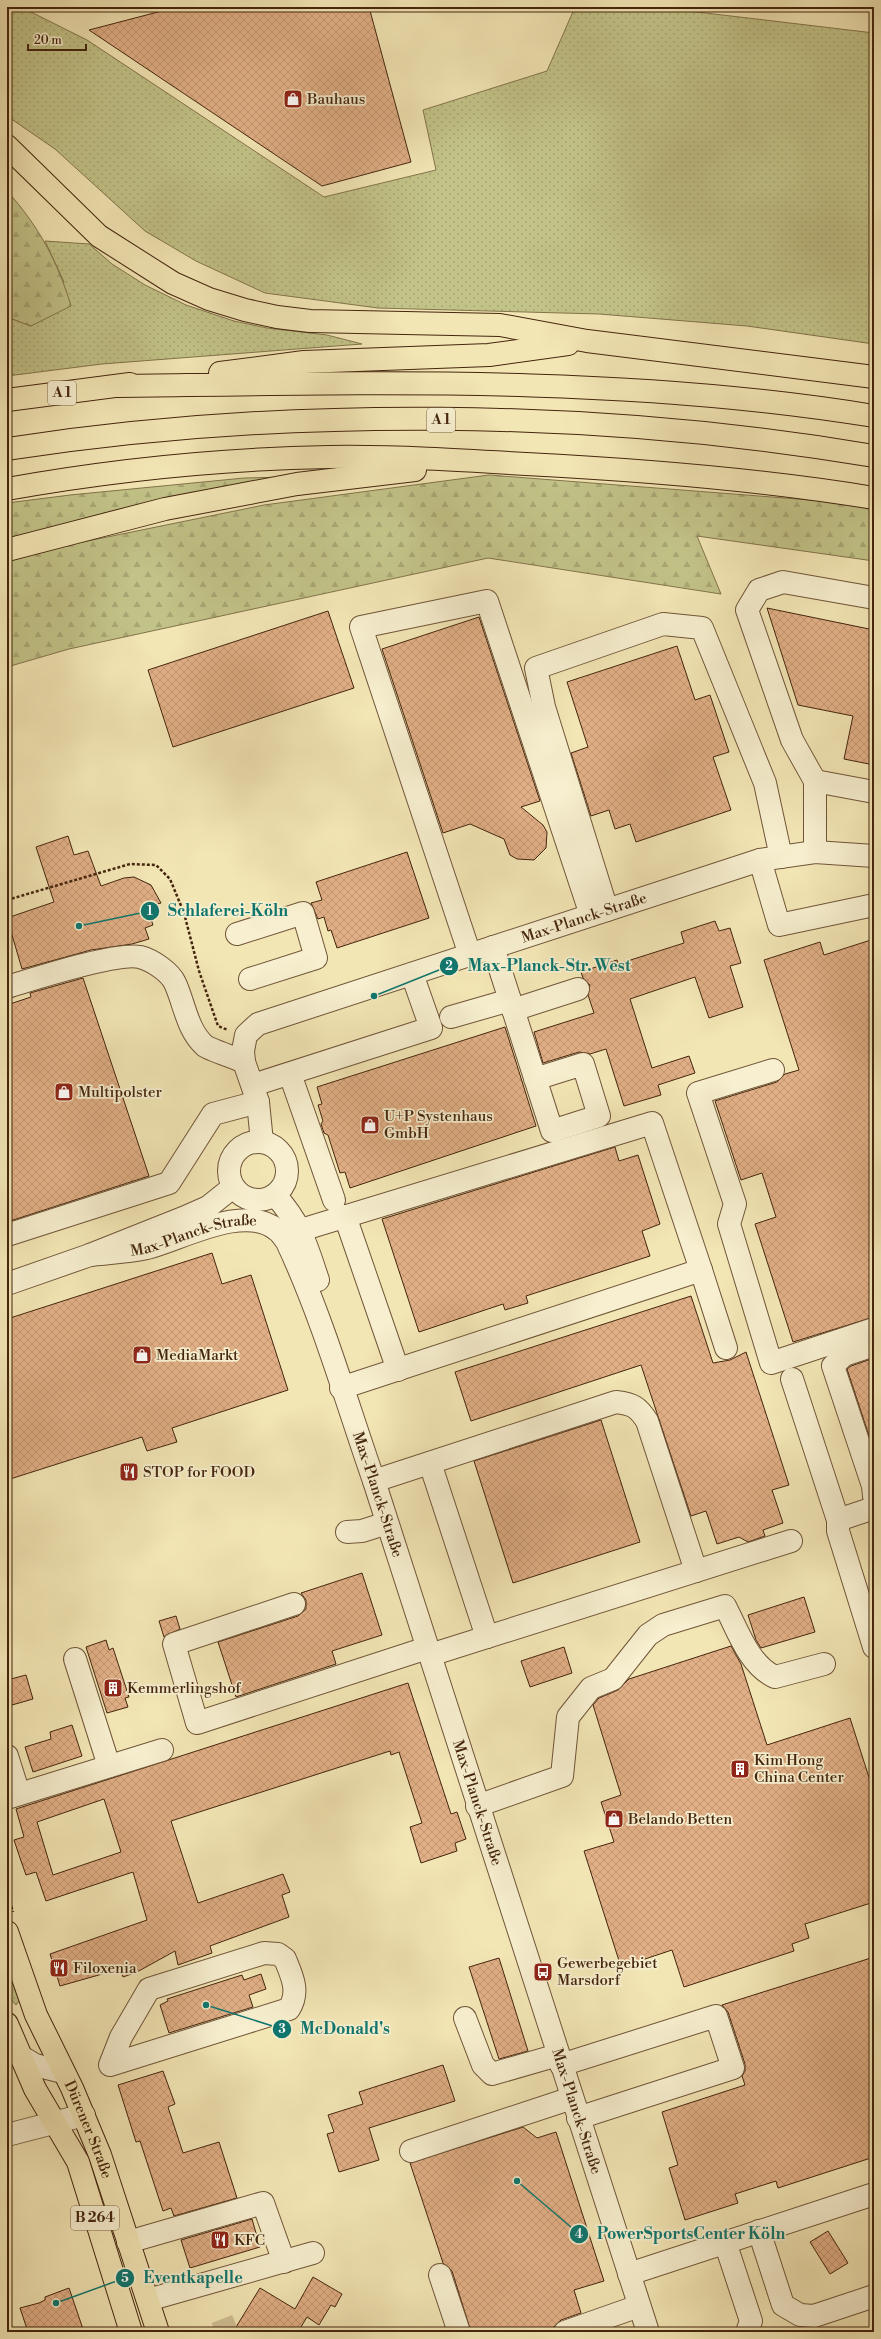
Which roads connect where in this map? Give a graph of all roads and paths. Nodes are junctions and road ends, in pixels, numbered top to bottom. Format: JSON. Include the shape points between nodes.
{"nodes":[{"id":1,"x":7,"y":146,"type":"edge"},
{"id":2,"x":587,"y":341,"type":"junction"},
{"id":3,"x":874,"y":377,"type":"edge"},
{"id":4,"x":117,"y":386,"type":"junction"},
{"id":5,"x":7,"y":400,"type":"edge"},
{"id":6,"x":874,"y":416,"type":"edge"},
{"id":7,"x":7,"y":449,"type":"edge"},
{"id":8,"x":874,"y":456,"type":"edge"},
{"id":9,"x":482,"y":462,"type":"junction"},
{"id":10,"x":7,"y":489,"type":"edge"},
{"id":11,"x":874,"y":498,"type":"edge"},
{"id":12,"x":7,"y":550,"type":"edge"},
{"id":13,"x":874,"y":598,"type":"edge"},
{"id":14,"x":815,"y":781,"type":"junction"},
{"id":15,"x":874,"y":792,"type":"edge"},
{"id":16,"x":815,"y":852,"type":"junction"},
{"id":17,"x":874,"y":856,"type":"edge"},
{"id":18,"x":781,"y":857,"type":"junction"},
{"id":19,"x":760,"y":860,"type":"junction"},
{"id":20,"x":7,"y":900,"type":"edge"},
{"id":21,"x":874,"y":905,"type":"edge"},
{"id":22,"x":599,"y":912,"type":"junction"},
{"id":23,"x":237,"y":934,"type":"dead end"},
{"id":24,"x":493,"y":947,"type":"junction"},
{"id":25,"x":470,"y":955,"type":"junction"},
{"id":26,"x":412,"y":974,"type":"junction"},
{"id":27,"x":250,"y":979,"type":"dead end"},
{"id":28,"x":7,"y":987,"type":"edge"},
{"id":29,"x":578,"y":989,"type":"dead end"},
{"id":30,"x":512,"y":1005,"type":"junction"},
{"id":31,"x":451,"y":1017,"type":"dead end"},
{"id":32,"x":246,"y":1036,"type":"junction"},
{"id":33,"x":244,"y":1062,"type":"junction"},
{"id":34,"x":774,"y":1070,"type":"dead end"},
{"id":35,"x":290,"y":1074,"type":"junction"},
{"id":36,"x":536,"y":1079,"type":"dead end"},
{"id":37,"x":256,"y":1093,"type":"junction"},
{"id":38,"x":262,"y":1142,"type":"junction"},
{"id":39,"x":233,"y":1186,"type":"junction"},
{"id":40,"x":275,"y":1195,"type":"junction"},
{"id":41,"x":340,"y":1208,"type":"junction"},
{"id":42,"x":301,"y":1230,"type":"junction"},
{"id":43,"x":7,"y":1235,"type":"edge"},
{"id":44,"x":90,"y":1255,"type":"junction"},
{"id":45,"x":701,"y":1270,"type":"junction"},
{"id":46,"x":7,"y":1284,"type":"edge"},
{"id":47,"x":874,"y":1329,"type":"edge"},
{"id":48,"x":325,"y":1333,"type":"junction"},
{"id":49,"x":874,"y":1345,"type":"edge"},
{"id":50,"x":726,"y":1348,"type":"dead end"},
{"id":51,"x":398,"y":1370,"type":"junction"},
{"id":52,"x":792,"y":1379,"type":"dead end"},
{"id":53,"x":341,"y":1388,"type":"junction"},
{"id":54,"x":430,"y":1463,"type":"junction"},
{"id":55,"x":374,"y":1482,"type":"junction"},
{"id":56,"x":874,"y":1496,"type":"edge"},
{"id":57,"x":874,"y":1508,"type":"edge"},
{"id":58,"x":838,"y":1520,"type":"junction"},
{"id":59,"x":386,"y":1523,"type":"junction"},
{"id":60,"x":347,"y":1532,"type":"dead end"},
{"id":61,"x":791,"y":1541,"type":"dead end"},
{"id":62,"x":696,"y":1571,"type":"junction"},
{"id":63,"x":294,"y":1604,"type":"dead end"},
{"id":64,"x":487,"y":1637,"type":"junction"},
{"id":65,"x":874,"y":1647,"type":"edge"},
{"id":66,"x":429,"y":1651,"type":"junction"},
{"id":67,"x":75,"y":1659,"type":"dead end"},
{"id":68,"x":824,"y":1664,"type":"dead end"},
{"id":69,"x":162,"y":1750,"type":"dead end"},
{"id":70,"x":7,"y":1756,"type":"edge"},
{"id":71,"x":110,"y":1766,"type":"junction"},
{"id":72,"x":13,"y":1796,"type":"edge"},
{"id":73,"x":477,"y":1806,"type":"junction"},
{"id":74,"x":7,"y":1932,"type":"edge"},
{"id":75,"x":464,"y":2018,"type":"dead end"},
{"id":76,"x":260,"y":2019,"type":"joint"},
{"id":77,"x":7,"y":2024,"type":"edge"},
{"id":78,"x":20,"y":2056,"type":"junction"},
{"id":79,"x":560,"y":2060,"type":"junction"},
{"id":80,"x":63,"y":2072,"type":"junction"},
{"id":81,"x":572,"y":2098,"type":"junction"},
{"id":82,"x":84,"y":2115,"type":"junction"},
{"id":83,"x":578,"y":2118,"type":"junction"},
{"id":84,"x":54,"y":2123,"type":"junction"},
{"id":85,"x":7,"y":2135,"type":"edge"},
{"id":86,"x":411,"y":2151,"type":"dead end"},
{"id":87,"x":874,"y":2194,"type":"edge"},
{"id":88,"x":759,"y":2231,"type":"junction"},
{"id":89,"x":128,"y":2242,"type":"junction"},
{"id":90,"x":725,"y":2242,"type":"junction"},
{"id":91,"x":313,"y":2253,"type":"dead end"},
{"id":92,"x":284,"y":2262,"type":"junction"},
{"id":93,"x":629,"y":2274,"type":"junction"},
{"id":94,"x":440,"y":2275,"type":"dead end"},
{"id":95,"x":874,"y":2296,"type":"edge"},
{"id":96,"x":148,"y":2300,"type":"junction"},
{"id":97,"x":639,"y":2306,"type":"junction"},
{"id":98,"x":131,"y":2332,"type":"edge"},
{"id":99,"x":158,"y":2332,"type":"edge"},
{"id":100,"x":459,"y":2332,"type":"edge"},
{"id":101,"x":565,"y":2332,"type":"edge"},
{"id":102,"x":648,"y":2332,"type":"edge"},
{"id":103,"x":747,"y":2332,"type":"edge"}],
"edges":[{"from":1,"to":2,"type":"main road","via":[[98,236],[173,283],[210,299],[245,310],[290,319],[500,324]]},
{"from":2,"to":3,"type":"main road"},
{"from":2,"to":4,"type":"main road","via":[[489,355],[304,362]]},
{"from":4,"to":5,"type":"main road","number":"A 1"},
{"from":4,"to":6,"type":"main road","number":"A 1","via":[[364,382],[570,386],[779,403]]},
{"from":7,"to":8,"type":"main road","number":"A 1","via":[[110,435],[212,427],[351,420],[473,420],[644,428],[732,436]]},
{"from":9,"to":10,"type":"main road","via":[[330,457],[272,460],[104,474]]},
{"from":9,"to":11,"type":"main road","via":[[634,469],[763,482]]},
{"from":9,"to":12,"type":"main road","via":[[297,484],[165,509]]},
{"from":13,"to":14,"type":"street","via":[[783,582],[759,590],[747,610],[792,740]]},
{"from":14,"to":15,"type":"street"},
{"from":14,"to":16,"type":"street"},
{"from":16,"to":17,"type":"street","name":"Max-Planck-Straße"},
{"from":16,"to":18,"type":"street","name":"Max-Planck-Straße"},
{"from":18,"to":19,"type":"street","name":"Max-Planck-Straße"},
{"from":18,"to":22,"type":"street","via":[[765,783],[702,628],[663,624],[536,668],[544,707]]},
{"from":19,"to":21,"type":"street","via":[[779,925]]},
{"from":19,"to":22,"type":"street","name":"Max-Planck-Straße"},
{"from":20,"to":32,"type":"path","via":[[130,864],[156,865],[170,878],[184,913],[218,1026]]},
{"from":22,"to":24,"type":"street","name":"Max-Planck-Straße"},
{"from":22,"to":25,"type":"street","via":[[487,601],[361,627]]},
{"from":23,"to":27,"type":"street","via":[[303,913],[316,958]]},
{"from":24,"to":25,"type":"street","name":"Max-Planck-Straße"},
{"from":24,"to":30,"type":"street"},
{"from":25,"to":26,"type":"street","name":"Max-Planck-Straße"},
{"from":26,"to":32,"type":"street","name":"Max-Planck-Straße","via":[[258,1024]]},
{"from":26,"to":35,"type":"street","via":[[431,1028]]},
{"from":28,"to":33,"type":"street","via":[[103,960],[140,957],[159,966],[175,982],[190,1026],[206,1046]]},
{"from":29,"to":30,"type":"street"},
{"from":30,"to":31,"type":"street"},
{"from":30,"to":36,"type":"street"},
{"from":32,"to":33,"type":"street"},
{"from":33,"to":37,"type":"street"},
{"from":34,"to":47,"type":"street","via":[[698,1093],[735,1204],[729,1224],[771,1363]]},
{"from":35,"to":37,"type":"street"},
{"from":35,"to":41,"type":"street"},
{"from":37,"to":38,"type":"street"},
{"from":37,"to":43,"type":"street","via":[[213,1114],[169,1183]]},
{"from":38,"to":39,"type":"street","via":[[246,1144],[233,1156],[228,1170]]},
{"from":38,"to":40,"type":"street","via":[[276,1148],[286,1164],[284,1184]]},
{"from":39,"to":40,"type":"street","name":"Max-Planck-Straße","via":[[238,1193],[253,1200],[263,1200]]},
{"from":39,"to":44,"type":"street","name":"Max-Planck-Straße","via":[[208,1206]]},
{"from":40,"to":42,"type":"street","name":"Max-Planck-Straße"},
{"from":41,"to":42,"type":"street"},
{"from":41,"to":45,"type":"street","via":[[652,1123]]},
{"from":41,"to":51,"type":"street"},
{"from":42,"to":48,"type":"street","name":"Max-Planck-Straße","via":[[325,1302]]},
{"from":44,"to":46,"type":"street","name":"Max-Planck-Straße"},
{"from":44,"to":48,"type":"street","name":"Max-Planck-Straße","via":[[146,1248],[227,1222],[248,1219],[263,1222],[278,1230],[287,1242]]},
{"from":45,"to":50,"type":"street"},
{"from":45,"to":51,"type":"street"},
{"from":48,"to":53,"type":"street","name":"Max-Planck-Straße"},
{"from":49,"to":56,"type":"street","via":[[844,1355],[834,1366]]},
{"from":51,"to":53,"type":"street"},
{"from":52,"to":58,"type":"street"},
{"from":53,"to":55,"type":"street","name":"Max-Planck-Straße"},
{"from":54,"to":55,"type":"street"},
{"from":54,"to":62,"type":"street","via":[[616,1402],[631,1403],[640,1409],[647,1421]]},
{"from":54,"to":64,"type":"street"},
{"from":55,"to":59,"type":"street","name":"Max-Planck-Straße"},
{"from":57,"to":58,"type":"street"},
{"from":58,"to":65,"type":"street","via":[[838,1531]]},
{"from":59,"to":60,"type":"street","via":[[362,1531]]},
{"from":59,"to":66,"type":"street","name":"Max-Planck-Straße"},
{"from":61,"to":62,"type":"street"},
{"from":62,"to":64,"type":"street"},
{"from":63,"to":66,"type":"street","via":[[174,1644],[197,1723]]},
{"from":64,"to":66,"type":"street"},
{"from":66,"to":73,"type":"street","name":"Max-Planck-Straße"},
{"from":67,"to":71,"type":"street"},
{"from":68,"to":73,"type":"street","via":[[775,1677],[764,1672],[751,1656],[725,1606],[663,1625],[648,1635],[613,1679],[591,1688],[568,1717],[562,1776]]},
{"from":69,"to":71,"type":"street"},
{"from":70,"to":72,"type":"street"},
{"from":71,"to":72,"type":"street"},
{"from":73,"to":79,"type":"street","name":"Max-Planck-Straße"},
{"from":74,"to":80,"type":"main road","name":"Dürener Straße","number":"B 264","via":[[36,2015]]},
{"from":75,"to":79,"type":"street","via":[[483,2065],[492,2074]]},
{"from":76,"to":76,"type":"street","via":[[110,2065],[121,2037],[149,1989],[264,1953],[278,1954],[285,1959],[293,1979],[296,1999],[289,2009]]},
{"from":77,"to":78,"type":"main road","name":"Dürener Straße","number":"B 264"},
{"from":78,"to":80,"type":"street","via":[[35,2066]]},
{"from":78,"to":84,"type":"main road","name":"Dürener Straße","number":"B 264"},
{"from":79,"to":81,"type":"street","name":"Max-Planck-Straße"},
{"from":79,"to":83,"type":"street","via":[[716,2016],[732,2068]]},
{"from":80,"to":82,"type":"main road","name":"Dürener Straße","number":"B 264"},
{"from":81,"to":83,"type":"street","name":"Max-Planck-Straße"},
{"from":81,"to":86,"type":"street"},
{"from":82,"to":84,"type":"street"},
{"from":82,"to":89,"type":"main road","name":"Dürener Straße","number":"B 264","via":[[105,2169]]},
{"from":83,"to":93,"type":"street","name":"Max-Planck-Straße"},
{"from":84,"to":85,"type":"street"},
{"from":84,"to":98,"type":"main road","name":"Dürener Straße","number":"B 264","via":[[78,2162]]},
{"from":87,"to":88,"type":"street"},
{"from":88,"to":90,"type":"street"},
{"from":88,"to":95,"type":"street","via":[[782,2305],[794,2312],[814,2316]]},
{"from":89,"to":92,"type":"street","via":[[263,2203]]},
{"from":89,"to":96,"type":"main road","name":"Dürener Straße","number":"B 264"},
{"from":90,"to":93,"type":"street"},
{"from":90,"to":103,"type":"street","via":[[751,2321]]},
{"from":91,"to":92,"type":"street"},
{"from":92,"to":96,"type":"street"},
{"from":93,"to":97,"type":"street","name":"Max-Planck-Straße"},
{"from":94,"to":100,"type":"street"},
{"from":96,"to":99,"type":"main road","name":"Dürener Straße","number":"B 264"},
{"from":97,"to":101,"type":"street"},
{"from":97,"to":102,"type":"street","name":"Max-Planck-Straße"}]}
